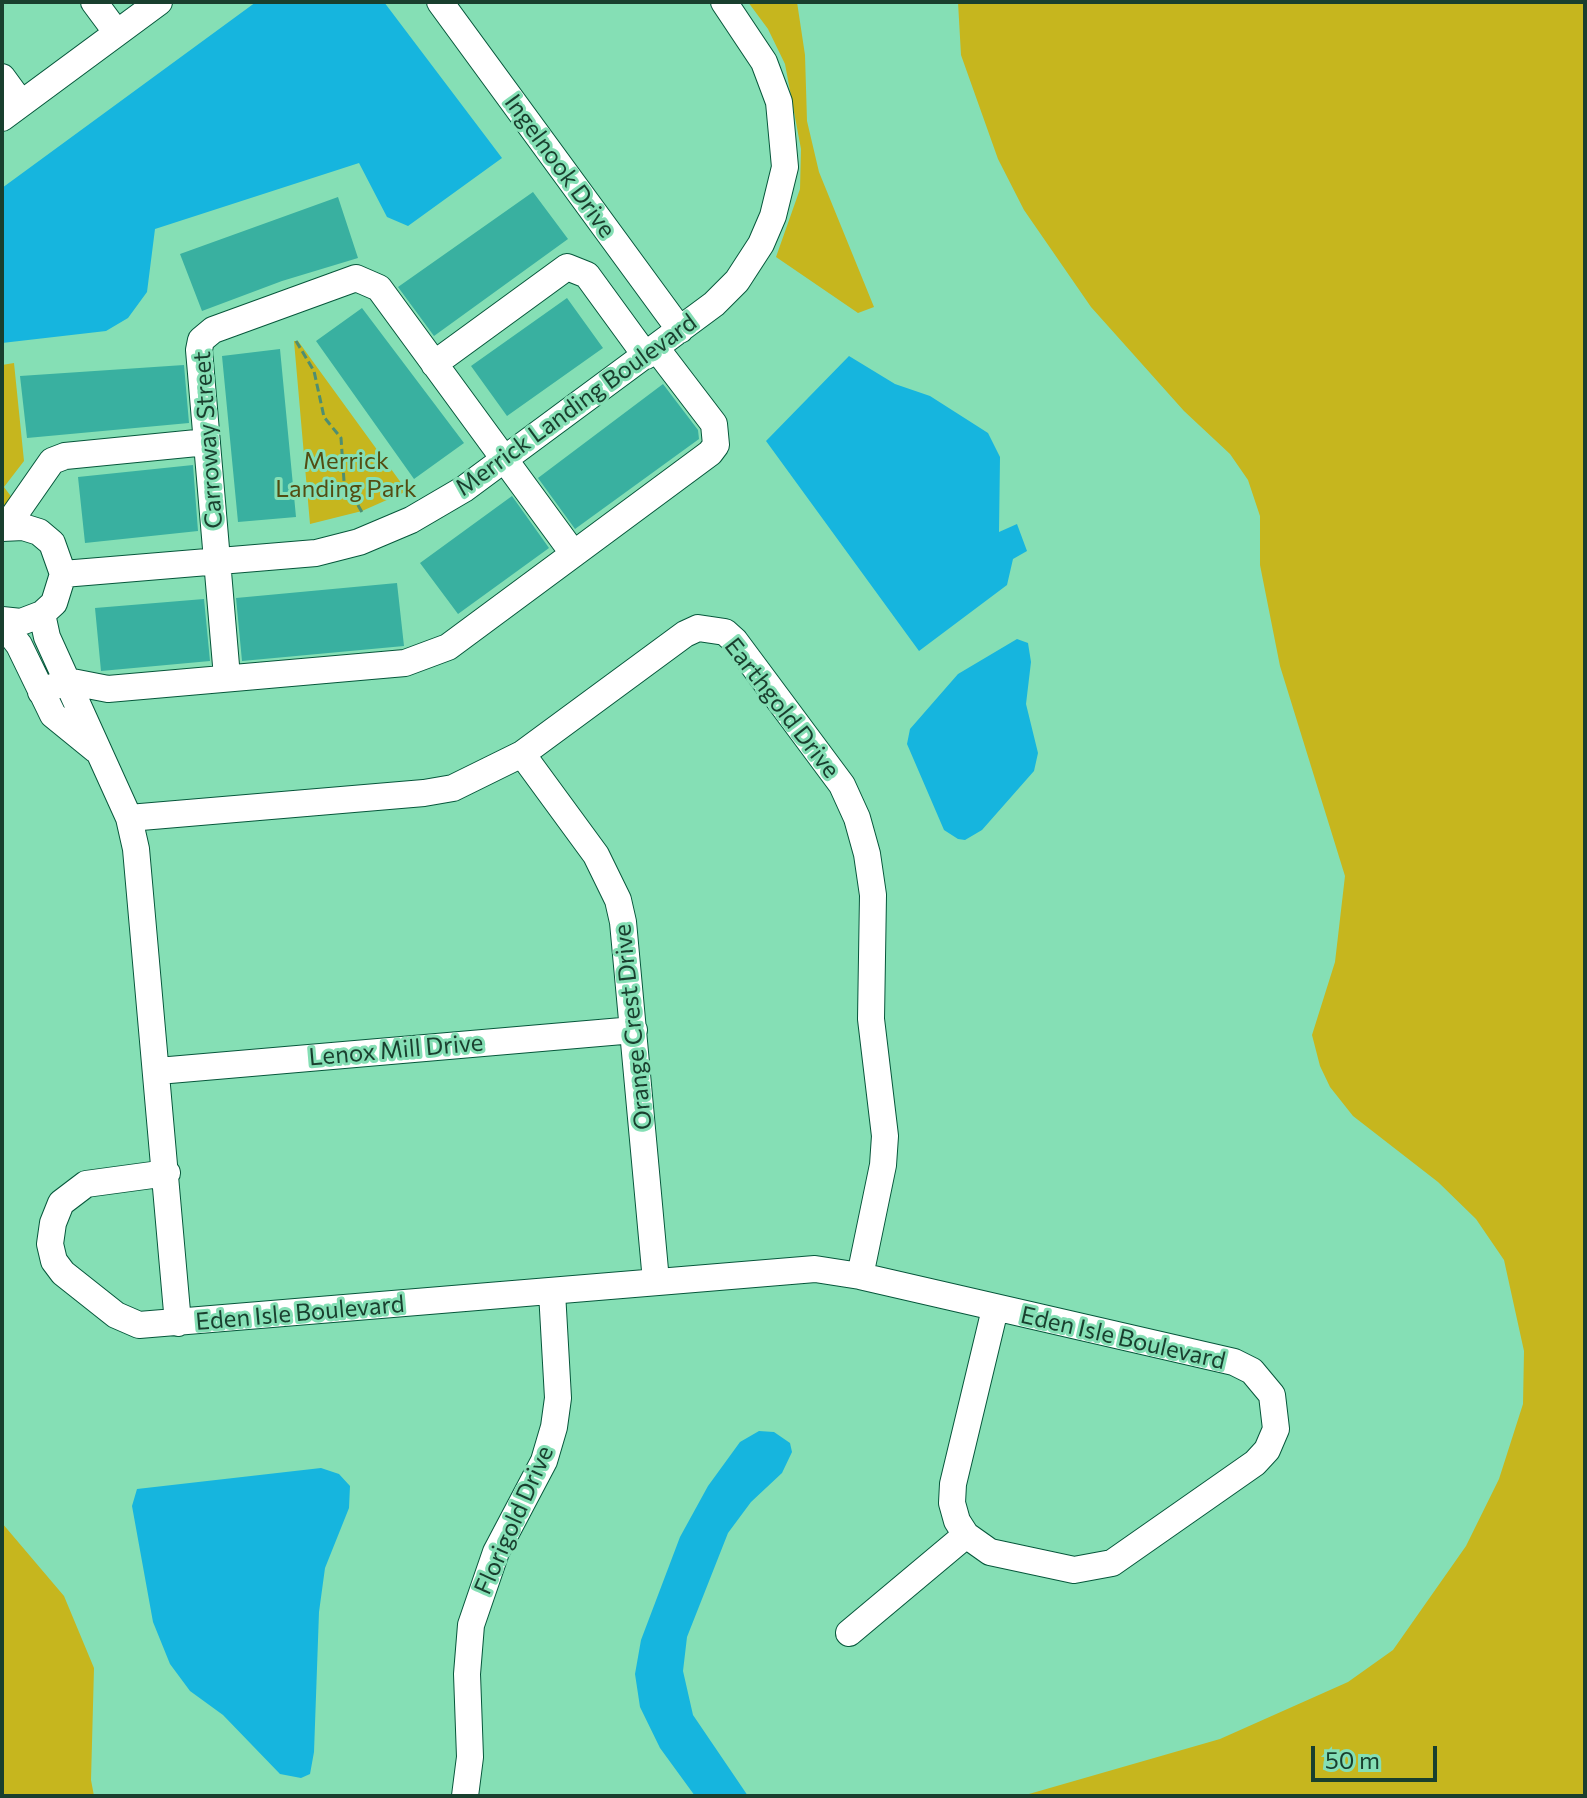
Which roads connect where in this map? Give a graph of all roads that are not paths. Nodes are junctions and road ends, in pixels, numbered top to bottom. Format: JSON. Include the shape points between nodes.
{"nodes":[{"id":1,"x":94,"y":2,"type":"edge"},
{"id":2,"x":159,"y":2,"type":"edge"},
{"id":3,"x":440,"y":2,"type":"edge"},
{"id":4,"x":724,"y":2,"type":"edge"},
{"id":5,"x":117,"y":33,"type":"junction"},
{"id":6,"x":2,"y":77,"type":"edge"},
{"id":7,"x":12,"y":111,"type":"edge"},
{"id":8,"x":680,"y":330,"type":"junction"},
{"id":9,"x":651,"y":352,"type":"junction"},
{"id":10,"x":434,"y":364,"type":"junction"},
{"id":11,"x":207,"y":442,"type":"junction"},
{"id":12,"x":504,"y":459,"type":"junction"},
{"id":13,"x":4,"y":528,"type":"edge"},
{"id":14,"x":573,"y":553,"type":"junction"},
{"id":15,"x":217,"y":561,"type":"junction"},
{"id":16,"x":63,"y":574,"type":"junction"},
{"id":17,"x":42,"y":614,"type":"junction"},
{"id":18,"x":2,"y":621,"type":"edge"},
{"id":19,"x":227,"y":677,"type":"junction"},
{"id":20,"x":67,"y":681,"type":"junction"},
{"id":21,"x":41,"y":692,"type":"junction"},
{"id":22,"x":99,"y":752,"type":"junction"},
{"id":23,"x":522,"y":754,"type":"junction"},
{"id":24,"x":129,"y":818,"type":"junction"},
{"id":25,"x":634,"y":1030,"type":"junction"},
{"id":26,"x":158,"y":1071,"type":"junction"},
{"id":27,"x":167,"y":1173,"type":"junction"},
{"id":28,"x":860,"y":1276,"type":"junction"},
{"id":29,"x":656,"y":1281,"type":"junction"},
{"id":30,"x":552,"y":1292,"type":"junction"},
{"id":31,"x":995,"y":1309,"type":"junction"},
{"id":32,"x":178,"y":1323,"type":"junction"},
{"id":33,"x":966,"y":1535,"type":"junction"},
{"id":34,"x":849,"y":1633,"type":"dead end"},
{"id":35,"x":465,"y":1796,"type":"edge"}],
"edges":[{"from":1,"to":5,"type":"street"},
{"from":2,"to":5,"type":"street"},
{"from":3,"to":8,"type":"street","name":"Ingelnook Drive"},
{"from":4,"to":8,"type":"street","name":"Merrick Landing Boulevard","via":[[750,36],[774,88],[785,167],[773,216],[745,269],[714,304]]},
{"from":5,"to":7,"type":"street"},
{"from":6,"to":7,"type":"street"},
{"from":8,"to":9,"type":"street","name":"Merrick Landing Boulevard"},
{"from":9,"to":10,"type":"street","via":[[587,275],[567,267]]},
{"from":9,"to":12,"type":"street","name":"Merrick Landing Boulevard"},
{"from":9,"to":14,"type":"street","via":[[714,424],[716,445]]},
{"from":10,"to":11,"type":"street","name":"Carroway Street","via":[[379,288],[356,278],[205,335],[199,350]]},
{"from":10,"to":12,"type":"street","name":"Carroway Street"},
{"from":11,"to":13,"type":"street","via":[[52,461]]},
{"from":11,"to":15,"type":"street","name":"Carroway Street"},
{"from":12,"to":14,"type":"street","name":"Carroway Street"},
{"from":12,"to":15,"type":"street","name":"Merrick Landing Boulevard","via":[[411,520],[359,542],[316,553]]},
{"from":13,"to":16,"type":"street","via":[[31,529],[52,543]]},
{"from":14,"to":19,"type":"street","via":[[448,647],[421,659]]},
{"from":15,"to":16,"type":"street","name":"Merrick Landing Boulevard"},
{"from":15,"to":19,"type":"street","name":"Carroway Street"},
{"from":16,"to":17,"type":"street","via":[[54,603]]},
{"from":17,"to":18,"type":"street","via":[[21,622]]},
{"from":17,"to":20,"type":"street","name":"Eden Isle Boulevard"},
{"from":18,"to":21,"type":"street"},
{"from":19,"to":20,"type":"street","via":[[108,689]]},
{"from":20,"to":21,"type":"street"},
{"from":20,"to":22,"type":"street","name":"Eden Isle Boulevard"},
{"from":21,"to":22,"type":"street","via":[[67,730]]},
{"from":22,"to":24,"type":"street","name":"Eden Isle Boulevard"},
{"from":23,"to":24,"type":"street","name":"Earthgold Drive","via":[[475,780],[424,793]]},
{"from":23,"to":25,"type":"street","name":"Orange Crest Drive","via":[[596,855],[618,900]]},
{"from":23,"to":28,"type":"street","name":"Earthgold Drive","via":[[685,634],[710,628],[735,641],[842,785],[857,818],[873,895],[871,1019],[885,1136]]},
{"from":24,"to":26,"type":"street","name":"Eden Isle Boulevard"},
{"from":25,"to":26,"type":"street","name":"Lenox Mill Drive"},
{"from":25,"to":29,"type":"street","name":"Orange Crest Drive"},
{"from":26,"to":27,"type":"street","name":"Eden Isle Boulevard"},
{"from":27,"to":32,"type":"street","name":"Eden Isle Boulevard"},
{"from":27,"to":32,"type":"street","via":[[109,1179],[73,1190],[61,1203],[50,1244],[63,1273],[116,1315],[139,1325]]},
{"from":28,"to":29,"type":"street","name":"Eden Isle Boulevard","via":[[815,1269]]},
{"from":28,"to":31,"type":"street","name":"Eden Isle Boulevard"},
{"from":29,"to":30,"type":"street","name":"Eden Isle Boulevard"},
{"from":30,"to":32,"type":"street","name":"Eden Isle Boulevard"},
{"from":30,"to":35,"type":"street","name":"Florigold Drive","via":[[558,1398],[554,1427],[544,1461],[496,1552],[471,1625]]},
{"from":31,"to":33,"type":"street","name":"Eden Isle Boulevard","via":[[953,1484],[952,1503]]},
{"from":31,"to":33,"type":"street","name":"Eden Isle Boulevard","via":[[1234,1362],[1252,1371],[1272,1395],[1276,1429],[1255,1463],[1112,1563],[1074,1570],[990,1552]]},
{"from":33,"to":34,"type":"street"}]}
